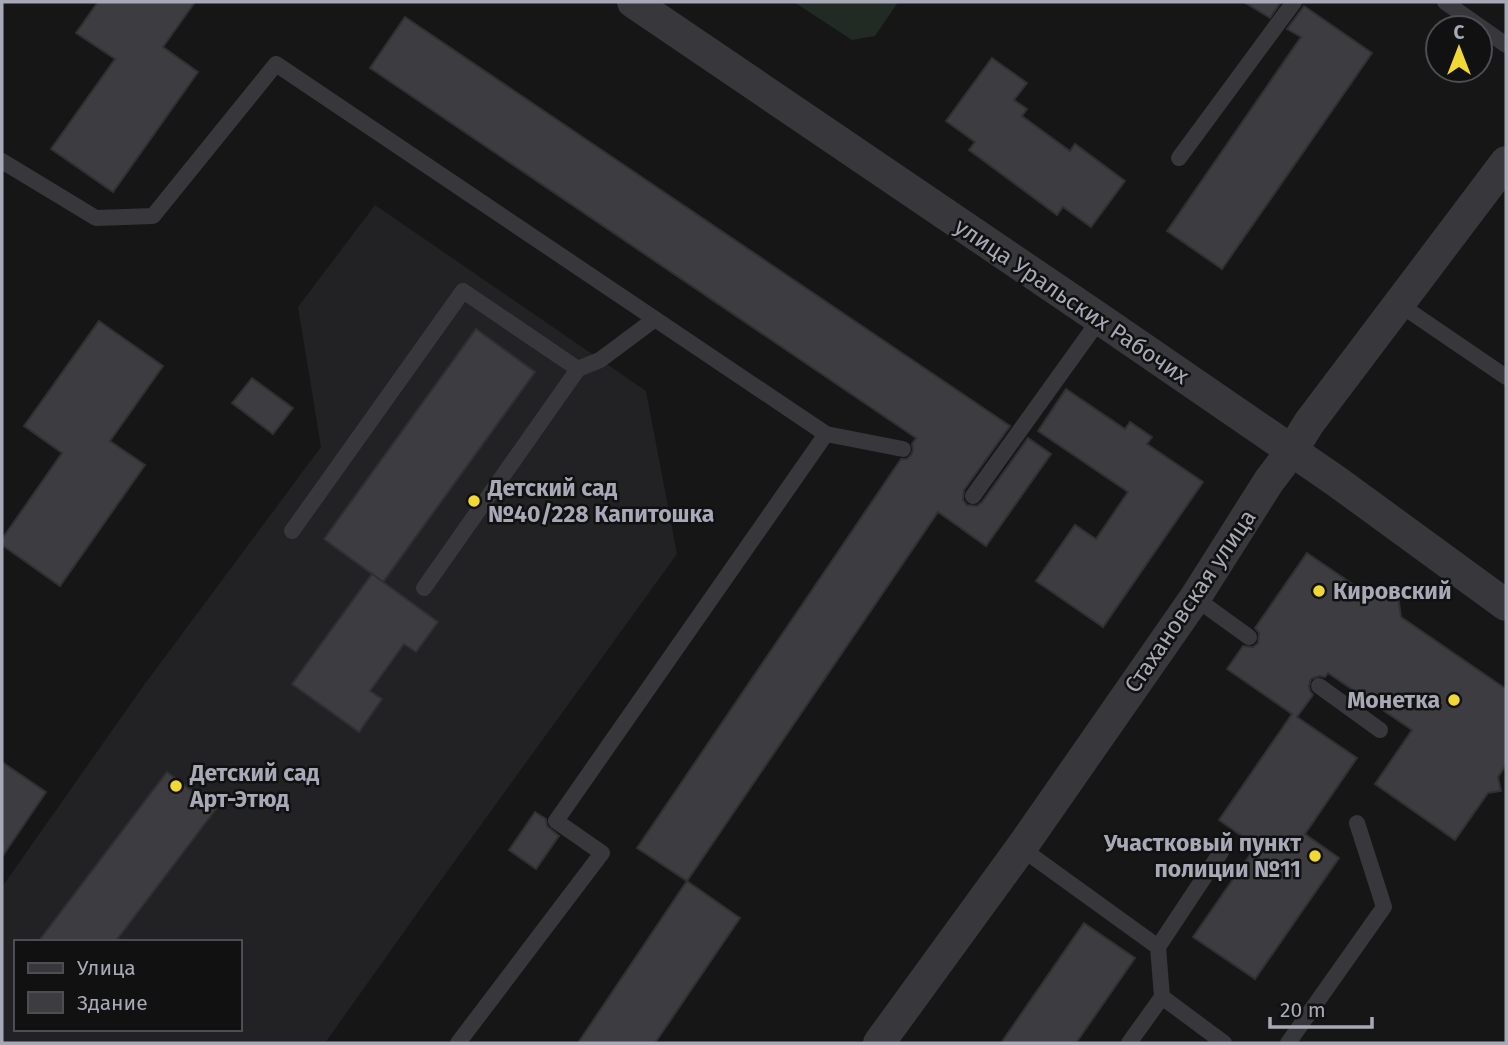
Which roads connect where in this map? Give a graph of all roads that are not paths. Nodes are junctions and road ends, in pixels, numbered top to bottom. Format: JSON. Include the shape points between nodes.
{"nodes":[{"id":1,"x":633,"y":2,"type":"edge"},
{"id":2,"x":1294,"y":2,"type":"edge"},
{"id":3,"x":1444,"y":2,"type":"edge"},
{"id":4,"x":1506,"y":45,"type":"edge"},
{"id":5,"x":1179,"y":158,"type":"dead end"},
{"id":6,"x":2,"y":161,"type":"edge"},
{"id":7,"x":1506,"y":162,"type":"edge"},
{"id":8,"x":1399,"y":304,"type":"junction"},
{"id":9,"x":655,"y":319,"type":"junction"},
{"id":10,"x":1100,"y":319,"type":"junction"},
{"id":11,"x":578,"y":369,"type":"junction"},
{"id":12,"x":1506,"y":377,"type":"edge"},
{"id":13,"x":827,"y":434,"type":"junction"},
{"id":14,"x":903,"y":449,"type":"dead end"},
{"id":15,"x":1291,"y":452,"type":"junction"},
{"id":16,"x":973,"y":496,"type":"dead end"},
{"id":17,"x":292,"y":531,"type":"dead end"},
{"id":18,"x":424,"y":588,"type":"dead end"},
{"id":19,"x":1195,"y":597,"type":"junction"},
{"id":20,"x":1506,"y":605,"type":"edge"},
{"id":21,"x":1249,"y":637,"type":"dead end"},
{"id":22,"x":1319,"y":686,"type":"dead end"},
{"id":23,"x":1380,"y":730,"type":"dead end"},
{"id":24,"x":1357,"y":822,"type":"dead end"},
{"id":25,"x":1021,"y":848,"type":"junction"},
{"id":26,"x":1222,"y":852,"type":"dead end"},
{"id":27,"x":1158,"y":947,"type":"junction"},
{"id":28,"x":1162,"y":997,"type":"junction"},
{"id":29,"x":1297,"y":1040,"type":"edge"},
{"id":30,"x":458,"y":1043,"type":"edge"},
{"id":31,"x":879,"y":1043,"type":"edge"},
{"id":32,"x":1129,"y":1043,"type":"edge"},
{"id":33,"x":1224,"y":1043,"type":"edge"}],
"edges":[{"from":1,"to":10,"type":"street","name":"улица Уральских Рабочих"},
{"from":2,"to":5,"type":"lane"},
{"from":3,"to":4,"type":"lane"},
{"from":6,"to":9,"type":"lane","via":[[96,218],[153,216],[276,64]]},
{"from":7,"to":8,"type":"street","name":"Стахановская улица"},
{"from":8,"to":12,"type":"lane"},
{"from":8,"to":15,"type":"street","name":"Стахановская улица"},
{"from":9,"to":11,"type":"lane","via":[[600,360]]},
{"from":9,"to":13,"type":"lane"},
{"from":10,"to":15,"type":"street","name":"улица Уральских Рабочих"},
{"from":10,"to":16,"type":"lane"},
{"from":11,"to":17,"type":"lane","via":[[463,290]]},
{"from":11,"to":18,"type":"lane"},
{"from":13,"to":14,"type":"lane"},
{"from":13,"to":30,"type":"lane","via":[[556,821],[602,853]]},
{"from":15,"to":19,"type":"street","name":"Стахановская улица"},
{"from":15,"to":20,"type":"street","name":"улица Уральских Рабочих"},
{"from":19,"to":21,"type":"lane"},
{"from":19,"to":25,"type":"street","name":"Стахановская улица"},
{"from":22,"to":23,"type":"lane"},
{"from":24,"to":29,"type":"lane","via":[[1384,907]]},
{"from":25,"to":27,"type":"lane"},
{"from":25,"to":31,"type":"street","name":"Стахановская улица"},
{"from":26,"to":27,"type":"lane"},
{"from":27,"to":28,"type":"lane"},
{"from":28,"to":32,"type":"lane"},
{"from":28,"to":33,"type":"lane"}]}
